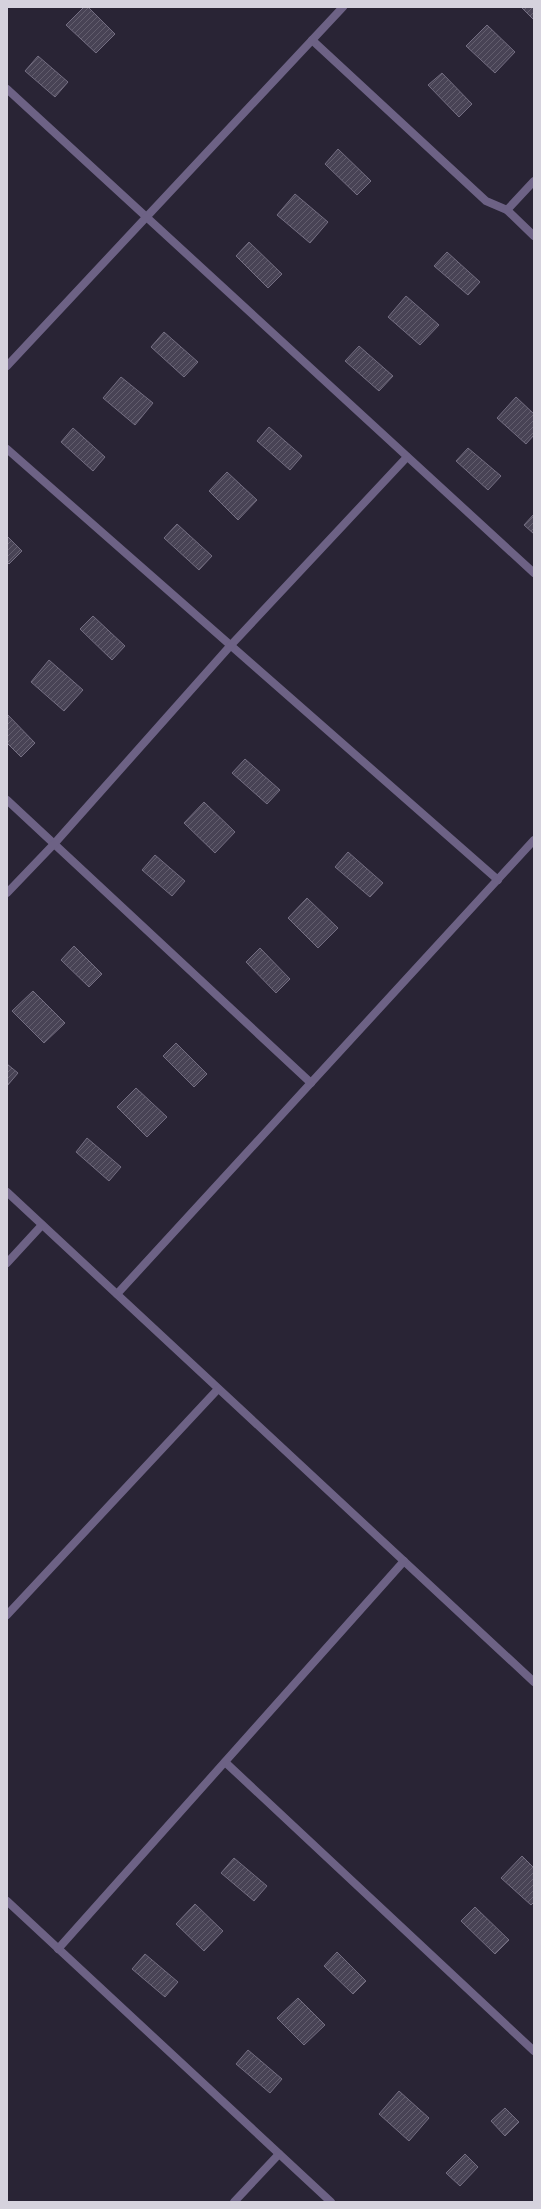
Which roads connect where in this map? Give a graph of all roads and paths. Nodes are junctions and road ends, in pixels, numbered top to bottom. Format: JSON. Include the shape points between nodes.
{"nodes":[{"id":1,"x":343,"y":7,"type":"edge"},
{"id":2,"x":312,"y":40,"type":"junction"},
{"id":3,"x":7,"y":88,"type":"edge"},
{"id":4,"x":534,"y":182,"type":"edge"},
{"id":5,"x":507,"y":210,"type":"junction"},
{"id":6,"x":146,"y":217,"type":"junction"},
{"id":7,"x":534,"y":236,"type":"edge"},
{"id":8,"x":7,"y":366,"type":"edge"},
{"id":9,"x":7,"y":449,"type":"edge"},
{"id":10,"x":407,"y":457,"type":"junction"},
{"id":11,"x":534,"y":573,"type":"edge"},
{"id":12,"x":231,"y":645,"type":"junction"},
{"id":13,"x":7,"y":800,"type":"edge"},
{"id":14,"x":534,"y":840,"type":"edge"},
{"id":15,"x":54,"y":844,"type":"junction"},
{"id":16,"x":498,"y":880,"type":"junction"},
{"id":17,"x":7,"y":893,"type":"edge"},
{"id":18,"x":311,"y":1083,"type":"junction"},
{"id":19,"x":7,"y":1192,"type":"edge"},
{"id":20,"x":42,"y":1225,"type":"junction"},
{"id":21,"x":7,"y":1263,"type":"edge"},
{"id":22,"x":117,"y":1294,"type":"junction"},
{"id":23,"x":218,"y":1389,"type":"junction"},
{"id":24,"x":404,"y":1561,"type":"junction"},
{"id":25,"x":7,"y":1615,"type":"edge"},
{"id":26,"x":534,"y":1682,"type":"edge"},
{"id":27,"x":225,"y":1762,"type":"junction"},
{"id":28,"x":7,"y":1901,"type":"edge"},
{"id":29,"x":58,"y":1948,"type":"junction"},
{"id":30,"x":534,"y":2051,"type":"edge"},
{"id":31,"x":279,"y":2154,"type":"junction"},
{"id":32,"x":234,"y":2202,"type":"edge"},
{"id":33,"x":331,"y":2202,"type":"edge"}],
"edges":[{"from":1,"to":2,"type":"street"},
{"from":2,"to":5,"type":"street","via":[[486,201]]},
{"from":2,"to":6,"type":"street"},
{"from":3,"to":6,"type":"street"},
{"from":4,"to":5,"type":"street"},
{"from":5,"to":7,"type":"street"},
{"from":6,"to":8,"type":"street"},
{"from":6,"to":10,"type":"street"},
{"from":9,"to":12,"type":"street"},
{"from":10,"to":11,"type":"street"},
{"from":10,"to":12,"type":"street"},
{"from":12,"to":15,"type":"street"},
{"from":12,"to":16,"type":"street"},
{"from":13,"to":15,"type":"street"},
{"from":14,"to":16,"type":"street"},
{"from":15,"to":17,"type":"street"},
{"from":15,"to":18,"type":"street"},
{"from":16,"to":18,"type":"street"},
{"from":18,"to":22,"type":"street"},
{"from":19,"to":20,"type":"street"},
{"from":20,"to":21,"type":"street"},
{"from":20,"to":22,"type":"street"},
{"from":22,"to":23,"type":"street"},
{"from":23,"to":24,"type":"street"},
{"from":23,"to":25,"type":"street"},
{"from":24,"to":26,"type":"street"},
{"from":24,"to":27,"type":"street"},
{"from":27,"to":29,"type":"street"},
{"from":27,"to":30,"type":"street"},
{"from":28,"to":29,"type":"street"},
{"from":29,"to":31,"type":"street"},
{"from":31,"to":32,"type":"street"},
{"from":31,"to":33,"type":"street"}]}
